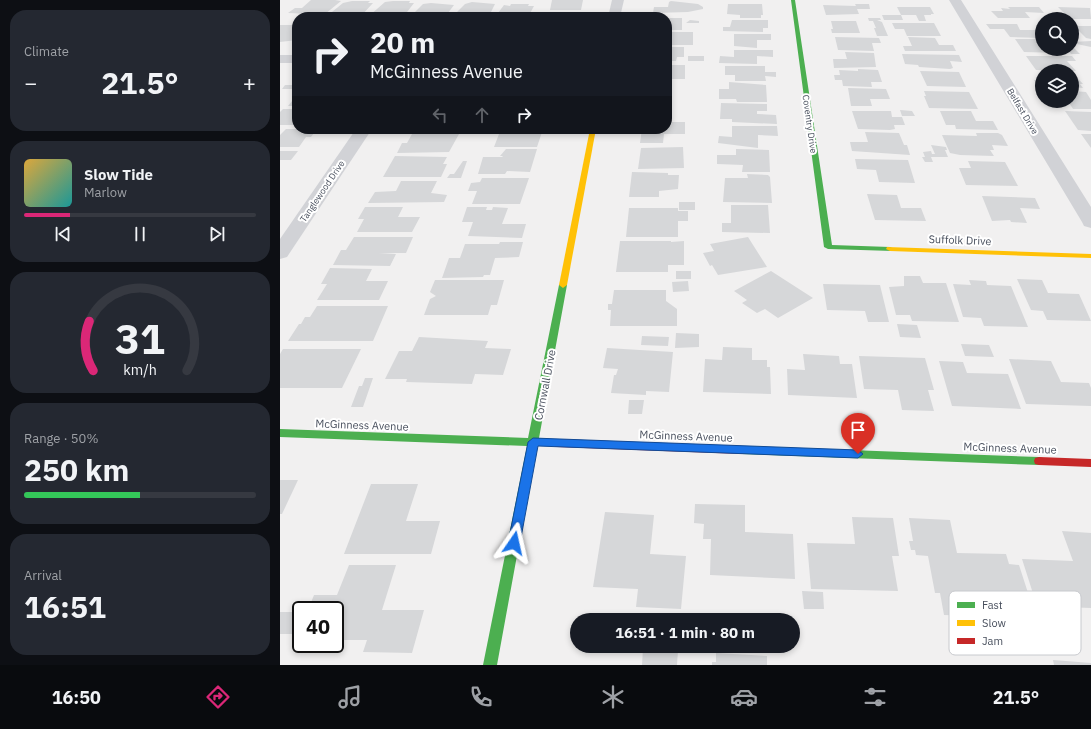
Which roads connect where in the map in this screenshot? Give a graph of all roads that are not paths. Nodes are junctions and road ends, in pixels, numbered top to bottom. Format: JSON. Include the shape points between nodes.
{"nodes":[{"id":1,"x":618,"y":0,"type":"edge"},
{"id":2,"x":793,"y":0,"type":"edge"},
{"id":3,"x":955,"y":0,"type":"edge"},
{"id":4,"x":615,"y":12,"type":"edge"},
{"id":5,"x":280,"y":59,"type":"edge"},
{"id":6,"x":292,"y":59,"type":"edge"},
{"id":7,"x":361,"y":134,"type":"edge"},
{"id":8,"x":592,"y":134,"type":"edge"},
{"id":9,"x":1091,"y":222,"type":"edge"},
{"id":10,"x":828,"y":247,"type":"joint"},
{"id":11,"x":280,"y":253,"type":"edge"},
{"id":12,"x":1091,"y":256,"type":"edge"},
{"id":13,"x":280,"y":433,"type":"edge"},
{"id":14,"x":533,"y":442,"type":"junction"},
{"id":15,"x":1091,"y":463,"type":"edge"},
{"id":16,"x":490,"y":665,"type":"edge"}],
"edges":[{"from":1,"to":4,"type":"street"},
{"from":2,"to":10,"type":"street","name":"Coventry Drive"},
{"from":3,"to":9,"type":"street","name":"Belfast Drive"},
{"from":5,"to":6,"type":"street"},
{"from":7,"to":11,"type":"street","name":"Tanglewood Drive"},
{"from":8,"to":14,"type":"street","name":"Cornwall Drive"},
{"from":10,"to":12,"type":"street","name":"Suffolk Drive"},
{"from":13,"to":14,"type":"street","name":"McGinness Avenue"},
{"from":14,"to":15,"type":"street","name":"McGinness Avenue"},
{"from":14,"to":16,"type":"street","name":"Cornwall Drive"}]}
